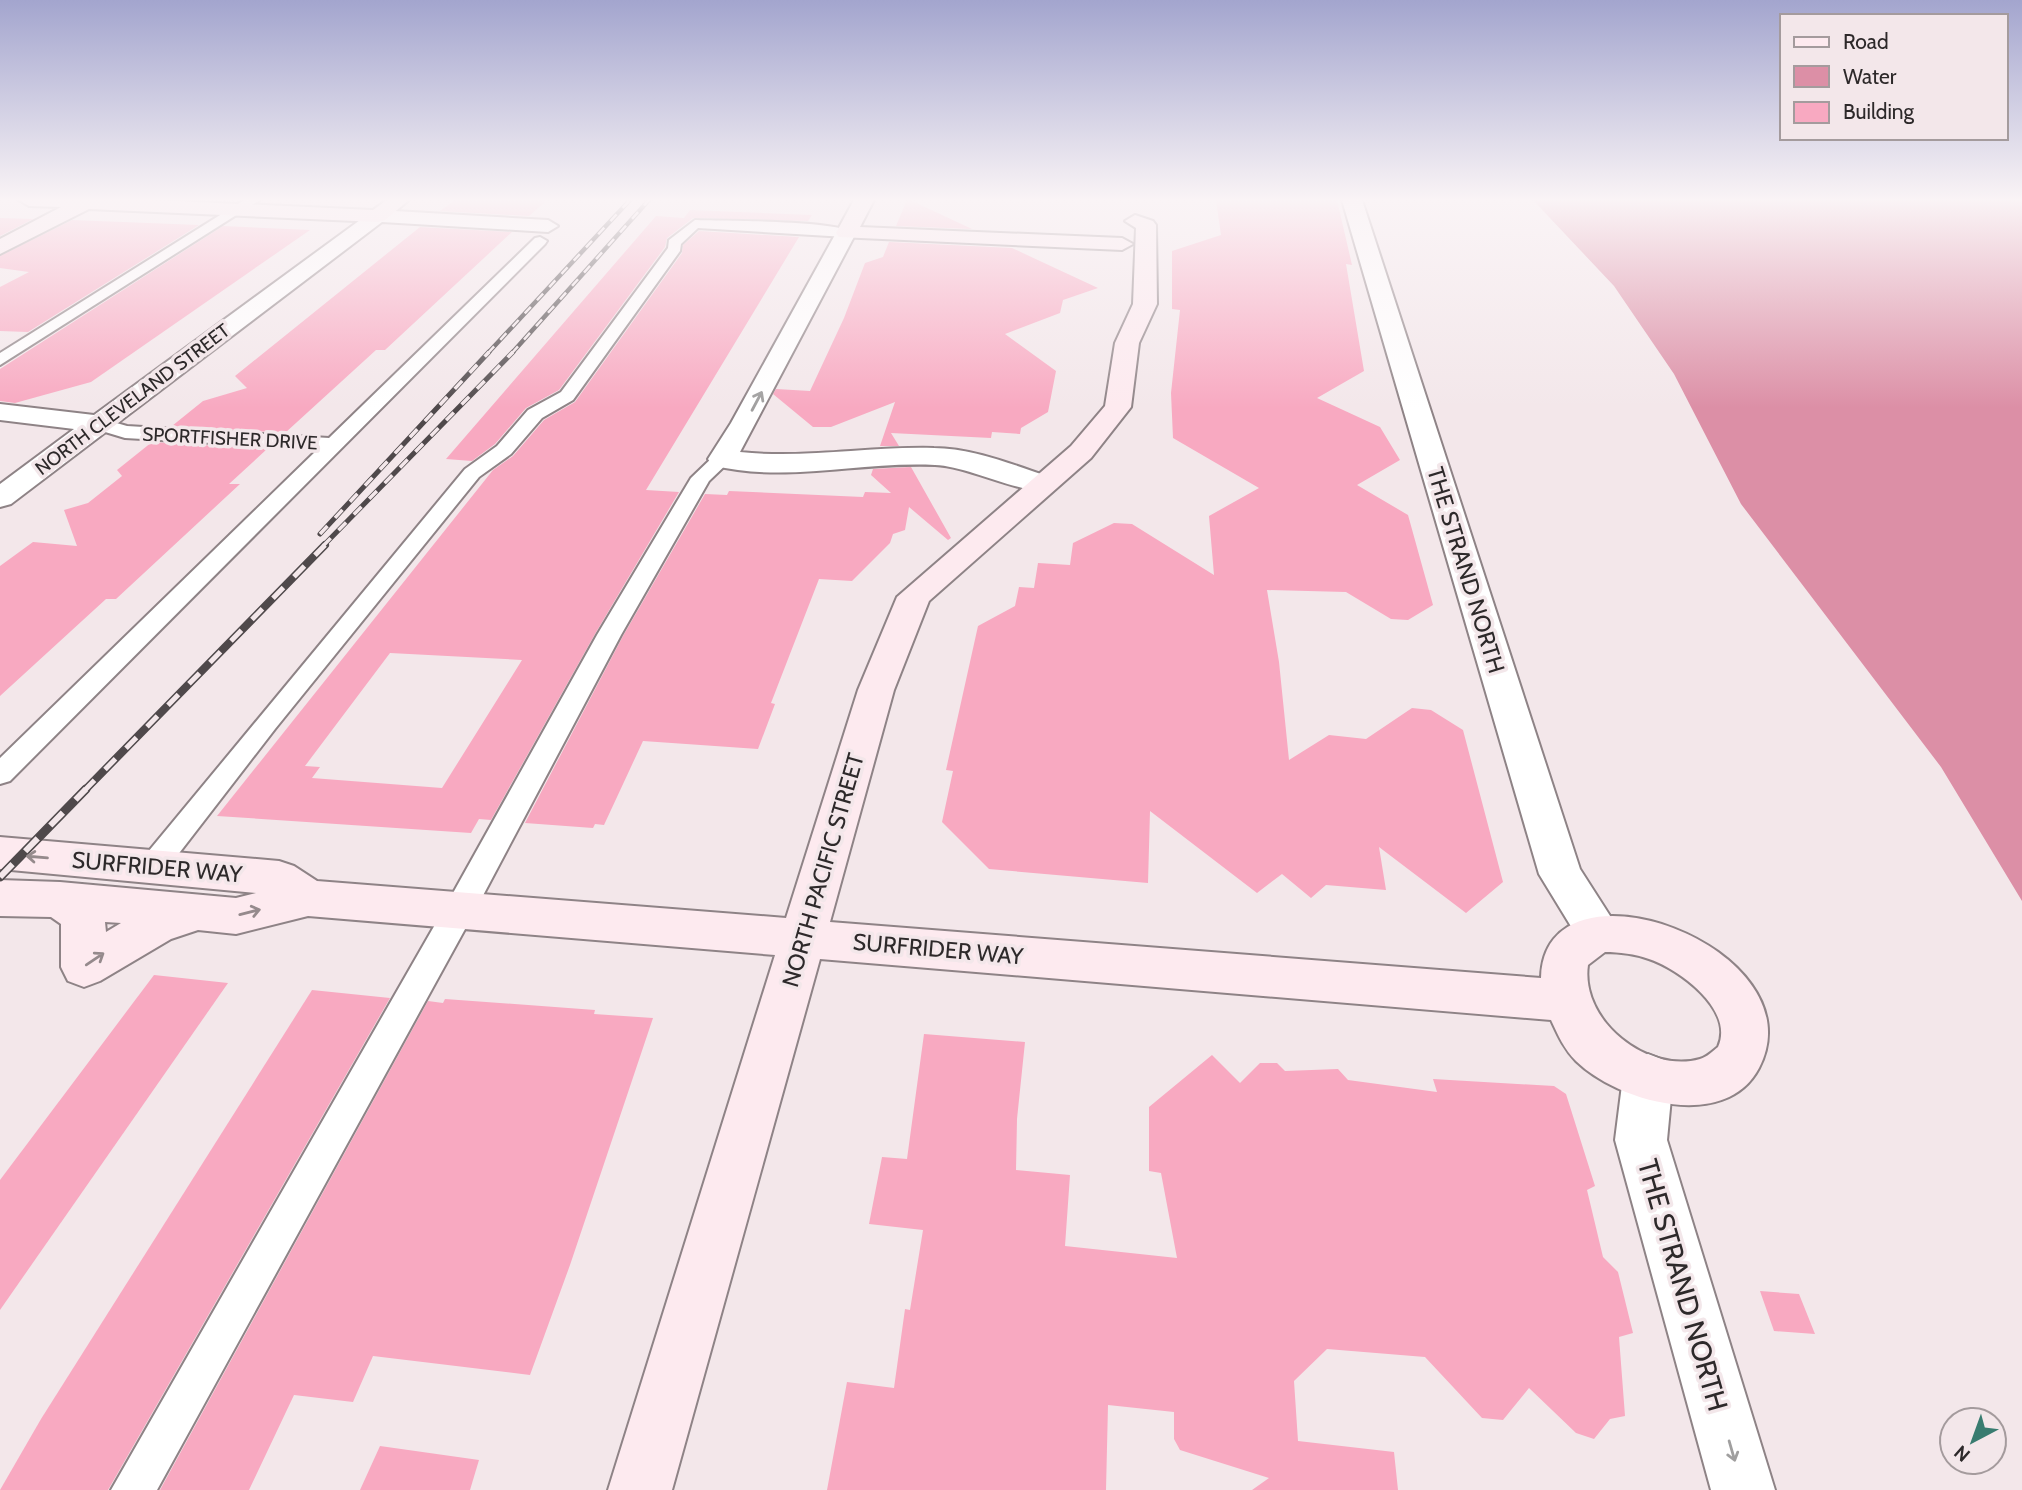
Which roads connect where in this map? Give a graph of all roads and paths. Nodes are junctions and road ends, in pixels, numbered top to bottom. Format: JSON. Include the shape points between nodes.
{"nodes":[{"id":1,"x":142,"y":270,"type":"edge"},
{"id":2,"x":306,"y":270,"type":"edge"},
{"id":3,"x":508,"y":270,"type":"edge"},
{"id":4,"x":659,"y":270,"type":"edge"},
{"id":5,"x":827,"y":270,"type":"edge"},
{"id":6,"x":1145,"y":270,"type":"edge"},
{"id":7,"x":1373,"y":270,"type":"edge"},
{"id":8,"x":1121,"y":300,"type":"dead end"},
{"id":9,"x":1132,"y":330,"type":"junction"},
{"id":10,"x":0,"y":359,"type":"edge"},
{"id":11,"x":0,"y":412,"type":"edge"},
{"id":12,"x":99,"y":424,"type":"junction"},
{"id":13,"x":336,"y":444,"type":"junction"},
{"id":14,"x":722,"y":459,"type":"junction"},
{"id":15,"x":1043,"y":484,"type":"junction"},
{"id":16,"x":0,"y":498,"type":"edge"},
{"id":17,"x":0,"y":774,"type":"edge"},
{"id":18,"x":0,"y":853,"type":"edge"},
{"id":19,"x":153,"y":866,"type":"junction"},
{"id":20,"x":0,"y":898,"type":"edge"},
{"id":21,"x":308,"y":898,"type":"junction"},
{"id":22,"x":60,"y":900,"type":"junction"},
{"id":23,"x":459,"y":911,"type":"junction"},
{"id":24,"x":198,"y":913,"type":"junction"},
{"id":25,"x":1599,"y":933,"type":"junction"},
{"id":26,"x":803,"y":938,"type":"junction"},
{"id":27,"x":1568,"y":1001,"type":"junction"},
{"id":28,"x":1648,"y":1077,"type":"junction"},
{"id":29,"x":133,"y":1490,"type":"edge"},
{"id":30,"x":640,"y":1490,"type":"edge"},
{"id":31,"x":1743,"y":1490,"type":"edge"}],
"edges":[{"from":1,"to":10,"type":"lane"},
{"from":2,"to":12,"type":"street","name":"NORTH CLEVELAND STREET"},
{"from":3,"to":13,"type":"lane"},
{"from":4,"to":19,"type":"lane","via":[[567,396],[536,414],[504,450],[472,473]]},
{"from":14,"to":5,"type":"street","one_way":true},
{"from":6,"to":9,"type":"main road","name":"NORTH PACIFIC STREET","via":[[1145,304]]},
{"from":7,"to":25,"type":"street","name":"THE STRAND NORTH","via":[[1560,874]]},
{"from":8,"to":9,"type":"main road"},
{"from":9,"to":15,"type":"main road","name":"NORTH PACIFIC STREET","via":[[1118,407],[1081,452]]},
{"from":11,"to":12,"type":"street","name":"SPORTFISHER DRIVE"},
{"from":12,"to":13,"type":"lane","name":"SPORTFISHER DRIVE","via":[[125,432]]},
{"from":12,"to":16,"type":"street","name":"NORTH CLEVELAND STREET"},
{"from":13,"to":17,"type":"lane"},
{"from":14,"to":15,"type":"street","via":[[779,466],[936,456]]},
{"from":14,"to":23,"type":"lane","via":[[701,478],[622,612]]},
{"from":15,"to":26,"type":"main road","name":"NORTH PACIFIC STREET","via":[[914,597],[876,690]]},
{"from":19,"to":18,"type":"main road","name":"SURFRIDER WAY","one_way":true},
{"from":19,"to":21,"type":"main road","name":"SURFRIDER WAY","via":[[279,878]]},
{"from":20,"to":22,"type":"main road","name":"SURFRIDER WAY"},
{"from":21,"to":23,"type":"main road","name":"SURFRIDER WAY"},
{"from":24,"to":21,"type":"main road","name":"SURFRIDER WAY","one_way":true,"via":[[236,916]]},
{"from":22,"to":24,"type":"main road","name":"SURFRIDER WAY"},
{"from":22,"to":24,"type":"main road","one_way":true,"via":[[82,915],[83,967],[157,925]]},
{"from":23,"to":26,"type":"main road","name":"SURFRIDER WAY"},
{"from":23,"to":29,"type":"lane"},
{"from":25,"to":27,"type":"main road","via":[[1571,951],[1562,974]]},
{"from":25,"to":28,"type":"main road","via":[[1648,938],[1681,953],[1710,973],[1738,1006],[1747,1033],[1741,1058],[1715,1078],[1682,1084]]},
{"from":26,"to":27,"type":"main road","name":"SURFRIDER WAY"},
{"from":26,"to":30,"type":"main road","name":"NORTH PACIFIC STREET"},
{"from":27,"to":28,"type":"main road","via":[[1577,1025],[1594,1047]]},
{"from":28,"to":31,"type":"street","name":"THE STRAND NORTH","one_way":true,"via":[[1640,1140]]}]}
